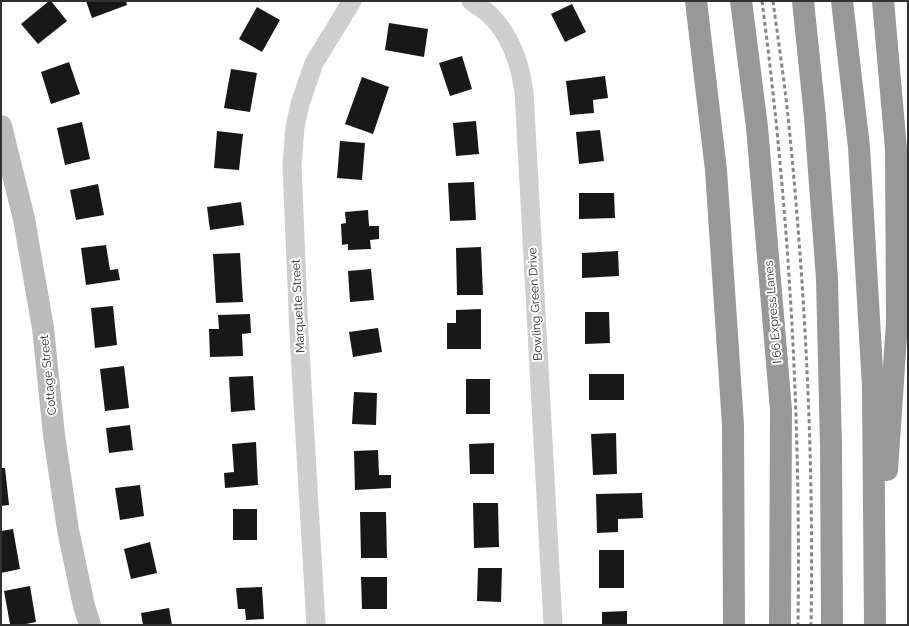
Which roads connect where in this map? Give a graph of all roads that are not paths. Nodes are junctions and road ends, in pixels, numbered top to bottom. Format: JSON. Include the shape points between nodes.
{"nodes":[{"id":1,"x":352,"y":1,"type":"edge"},
{"id":2,"x":471,"y":1,"type":"edge"},
{"id":3,"x":696,"y":1,"type":"edge"},
{"id":4,"x":741,"y":1,"type":"edge"},
{"id":5,"x":803,"y":1,"type":"edge"},
{"id":6,"x":842,"y":1,"type":"edge"},
{"id":7,"x":883,"y":1,"type":"edge"},
{"id":8,"x":1,"y":126,"type":"edge"},
{"id":9,"x":90,"y":625,"type":"edge"},
{"id":10,"x":316,"y":625,"type":"edge"},
{"id":11,"x":553,"y":625,"type":"edge"},
{"id":12,"x":734,"y":625,"type":"edge"},
{"id":13,"x":780,"y":625,"type":"edge"},
{"id":14,"x":832,"y":625,"type":"edge"},
{"id":15,"x":876,"y":625,"type":"edge"}],
"edges":[{"from":1,"to":10,"type":"street","name":"Marquette Street","via":[[314,64],[300,104],[292,165]]},
{"from":2,"to":11,"type":"street","name":"Bowling Green Drive","via":[[499,25],[510,42],[521,72],[524,92]]},
{"from":3,"to":12,"type":"highway","via":[[716,170],[733,425]]},
{"from":4,"to":13,"type":"highway","name":"I 66 Express Lanes","via":[[757,127],[781,410]]},
{"from":5,"to":14,"type":"highway","via":[[827,279]]},
{"from":6,"to":15,"type":"highway","via":[[859,147],[873,380]]},
{"from":7,"to":15,"type":"highway","via":[[896,149],[897,322]]},
{"from":8,"to":9,"type":"street","name":"Cottage Street","via":[[24,219],[43,328],[54,435],[68,530]]}]}
